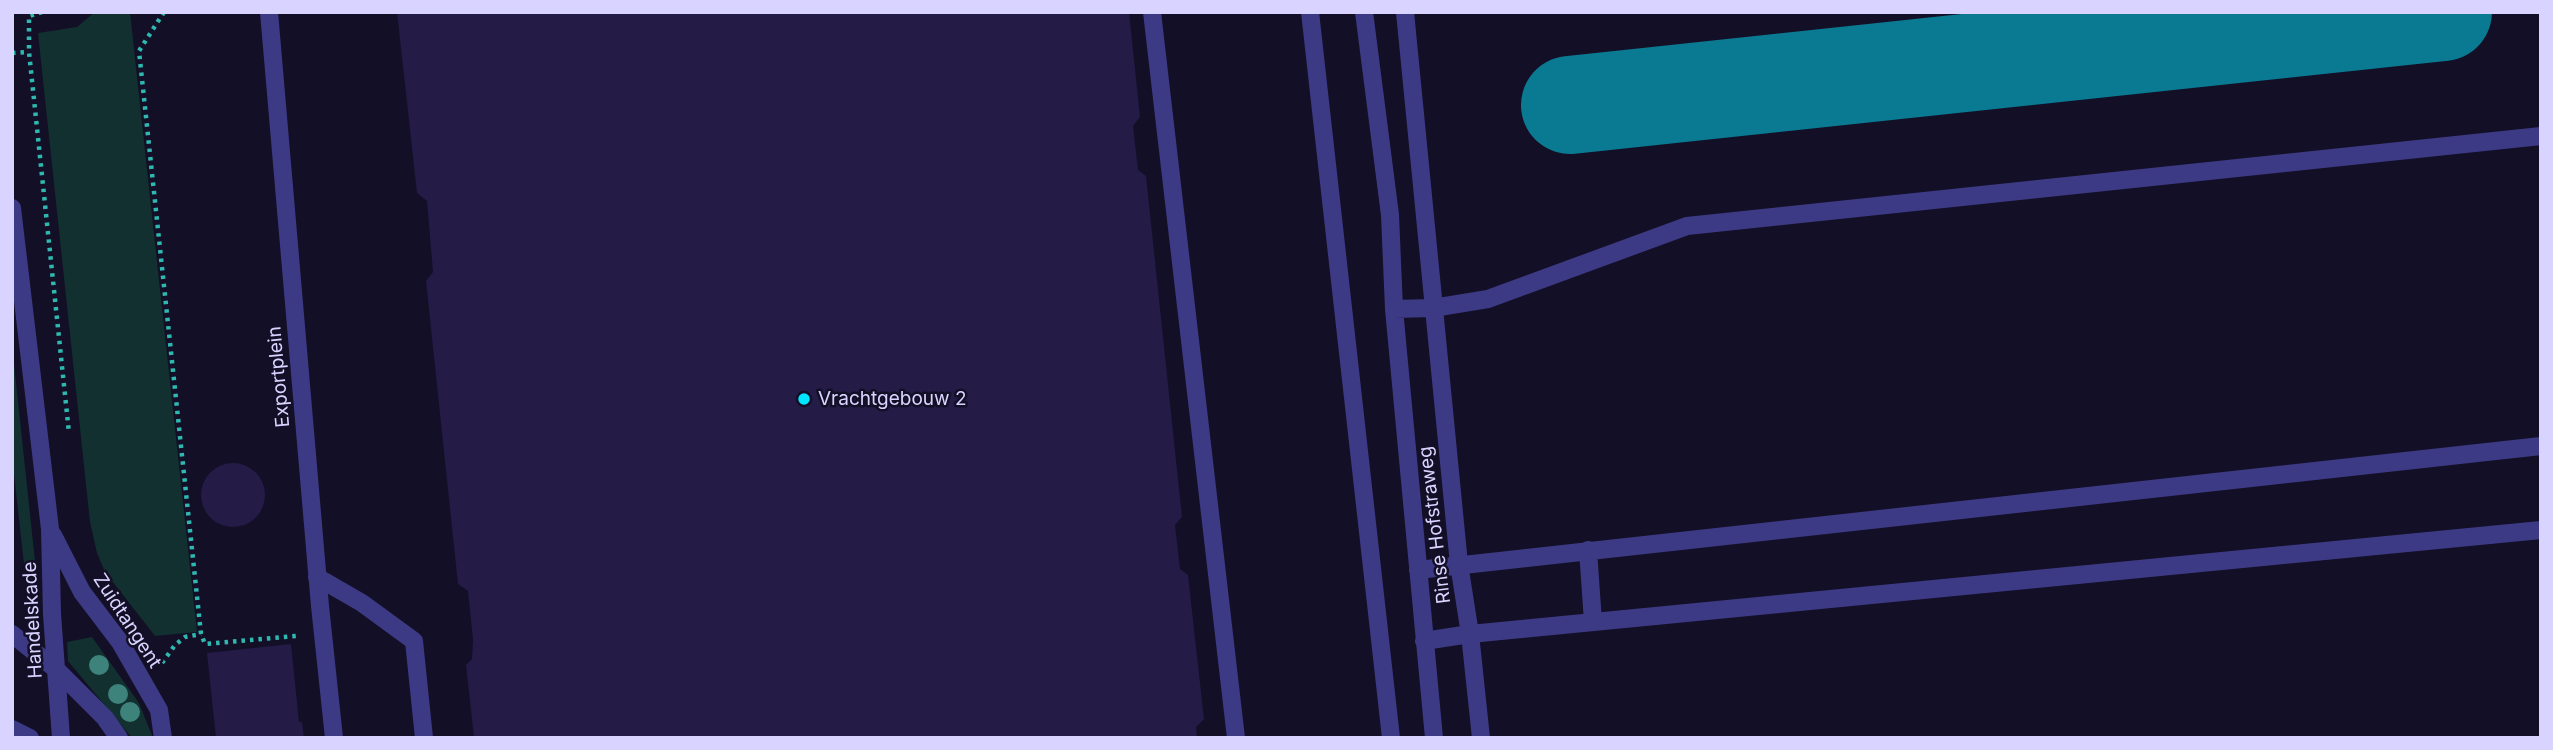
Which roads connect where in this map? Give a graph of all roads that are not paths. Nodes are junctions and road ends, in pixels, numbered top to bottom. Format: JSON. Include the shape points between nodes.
{"nodes":[{"id":1,"x":269,"y":12,"type":"edge"},
{"id":2,"x":1152,"y":12,"type":"edge"},
{"id":3,"x":1310,"y":12,"type":"edge"},
{"id":4,"x":1364,"y":12,"type":"edge"},
{"id":5,"x":1405,"y":12,"type":"edge"},
{"id":6,"x":2541,"y":136,"type":"edge"},
{"id":7,"x":12,"y":208,"type":"edge"},
{"id":8,"x":1433,"y":308,"type":"junction"},
{"id":9,"x":1394,"y":309,"type":"junction"},
{"id":10,"x":2541,"y":446,"type":"edge"},
{"id":11,"x":50,"y":529,"type":"junction"},
{"id":12,"x":2541,"y":530,"type":"edge"},
{"id":13,"x":1588,"y":550,"type":"junction"},
{"id":14,"x":1459,"y":564,"type":"junction"},
{"id":15,"x":1418,"y":570,"type":"junction"},
{"id":16,"x":317,"y":577,"type":"junction"},
{"id":17,"x":1593,"y":622,"type":"junction"},
{"id":18,"x":12,"y":634,"type":"edge"},
{"id":19,"x":1471,"y":634,"type":"junction"},
{"id":20,"x":1424,"y":641,"type":"junction"},
{"id":21,"x":57,"y":670,"type":"junction"},
{"id":22,"x":12,"y":729,"type":"edge"},
{"id":23,"x":30,"y":738,"type":"edge"},
{"id":24,"x":61,"y":738,"type":"edge"},
{"id":25,"x":119,"y":738,"type":"edge"},
{"id":26,"x":163,"y":738,"type":"edge"},
{"id":27,"x":334,"y":738,"type":"edge"},
{"id":28,"x":424,"y":738,"type":"edge"},
{"id":29,"x":1236,"y":738,"type":"edge"},
{"id":30,"x":1391,"y":738,"type":"edge"},
{"id":31,"x":1434,"y":738,"type":"edge"},
{"id":32,"x":1481,"y":738,"type":"edge"}],
"edges":[{"from":1,"to":16,"type":"street","name":"Exportplein"},
{"from":2,"to":29,"type":"street"},
{"from":3,"to":30,"type":"street"},
{"from":4,"to":9,"type":"street","name":"Rinse Hofstraweg","via":[[1390,215]]},
{"from":5,"to":8,"type":"street","name":"Rinse Hofstraweg"},
{"from":6,"to":8,"type":"street","via":[[1687,226],[1488,299]]},
{"from":7,"to":11,"type":"street","name":"Handelskade"},
{"from":8,"to":9,"type":"street"},
{"from":8,"to":14,"type":"street","name":"Rinse Hofstraweg"},
{"from":9,"to":15,"type":"street","name":"Rinse Hofstraweg"},
{"from":10,"to":13,"type":"street"},
{"from":11,"to":21,"type":"street","name":"Handelskade"},
{"from":11,"to":26,"type":"street","name":"Zuidtangent","via":[[82,592],[120,642],[159,710]]},
{"from":12,"to":17,"type":"street"},
{"from":13,"to":14,"type":"street"},
{"from":13,"to":17,"type":"street"},
{"from":14,"to":15,"type":"street"},
{"from":14,"to":19,"type":"street","name":"Rinse Hofstraweg"},
{"from":15,"to":20,"type":"street","name":"Rinse Hofstraweg"},
{"from":16,"to":27,"type":"street","name":"Exportplein"},
{"from":16,"to":28,"type":"street","via":[[414,641]]},
{"from":17,"to":19,"type":"street"},
{"from":18,"to":21,"type":"street"},
{"from":19,"to":20,"type":"street"},
{"from":19,"to":32,"type":"street","name":"Rinse Hofstraweg"},
{"from":20,"to":31,"type":"street","name":"Rinse Hofstraweg"},
{"from":21,"to":24,"type":"street","name":"Handelskade"},
{"from":21,"to":25,"type":"street"},
{"from":22,"to":23,"type":"street"}]}
